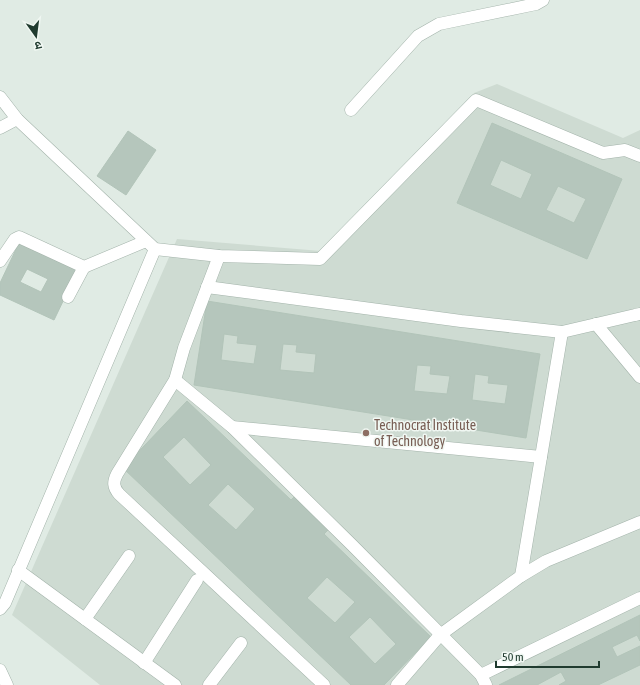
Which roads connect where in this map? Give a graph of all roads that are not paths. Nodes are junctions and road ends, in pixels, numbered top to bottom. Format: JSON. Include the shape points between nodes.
{"nodes":[{"id":1,"x":543,"y":0,"type":"edge"},
{"id":2,"x":0,"y":97,"type":"edge"},
{"id":3,"x":351,"y":110,"type":"dead end"},
{"id":4,"x":17,"y":119,"type":"junction"},
{"id":5,"x":0,"y":128,"type":"edge"},
{"id":6,"x":640,"y":156,"type":"edge"},
{"id":7,"x":150,"y":245,"type":"junction"},
{"id":8,"x":219,"y":256,"type":"junction"},
{"id":9,"x":0,"y":261,"type":"edge"},
{"id":10,"x":84,"y":267,"type":"junction"},
{"id":11,"x":207,"y":287,"type":"junction"},
{"id":12,"x":68,"y":297,"type":"dead end"},
{"id":13,"x":640,"y":314,"type":"edge"},
{"id":14,"x":596,"y":324,"type":"junction"},
{"id":15,"x":562,"y":332,"type":"junction"},
{"id":16,"x":640,"y":377,"type":"edge"},
{"id":17,"x":175,"y":380,"type":"junction"},
{"id":18,"x":232,"y":427,"type":"junction"},
{"id":19,"x":541,"y":457,"type":"junction"},
{"id":20,"x":640,"y":522,"type":"edge"},
{"id":21,"x":130,"y":556,"type":"dead end"},
{"id":22,"x":18,"y":570,"type":"junction"},
{"id":23,"x":521,"y":576,"type":"junction"},
{"id":24,"x":197,"y":580,"type":"dead end"},
{"id":25,"x":640,"y":598,"type":"edge"},
{"id":26,"x":0,"y":609,"type":"edge"},
{"id":27,"x":85,"y":619,"type":"junction"},
{"id":28,"x":440,"y":635,"type":"junction"},
{"id":29,"x":241,"y":643,"type":"dead end"},
{"id":30,"x":144,"y":663,"type":"junction"},
{"id":31,"x":0,"y":670,"type":"edge"},
{"id":32,"x":483,"y":680,"type":"edge"},
{"id":33,"x":7,"y":685,"type":"edge"},
{"id":34,"x":175,"y":685,"type":"edge"},
{"id":35,"x":209,"y":685,"type":"edge"},
{"id":36,"x":324,"y":685,"type":"edge"},
{"id":37,"x":397,"y":685,"type":"edge"}],
"edges":[{"from":1,"to":3,"type":"street","via":[[536,4],[439,24],[418,36]]},
{"from":2,"to":4,"type":"street"},
{"from":4,"to":5,"type":"street"},
{"from":4,"to":7,"type":"street"},
{"from":6,"to":8,"type":"street","via":[[625,150],[603,153],[476,100],[320,259]]},
{"from":7,"to":8,"type":"street"},
{"from":7,"to":10,"type":"street"},
{"from":7,"to":22,"type":"street"},
{"from":8,"to":11,"type":"street"},
{"from":9,"to":10,"type":"street","via":[[19,236]]},
{"from":10,"to":12,"type":"street"},
{"from":11,"to":15,"type":"street"},
{"from":11,"to":17,"type":"street"},
{"from":13,"to":14,"type":"street"},
{"from":14,"to":15,"type":"street"},
{"from":14,"to":16,"type":"street"},
{"from":15,"to":19,"type":"street"},
{"from":17,"to":18,"type":"street"},
{"from":17,"to":36,"type":"street","via":[[117,474],[115,490]]},
{"from":18,"to":19,"type":"street"},
{"from":18,"to":28,"type":"street"},
{"from":19,"to":23,"type":"street"},
{"from":20,"to":23,"type":"street","via":[[546,561]]},
{"from":21,"to":27,"type":"street"},
{"from":22,"to":26,"type":"street","via":[[5,603]]},
{"from":22,"to":27,"type":"street"},
{"from":23,"to":28,"type":"street"},
{"from":24,"to":30,"type":"street"},
{"from":25,"to":32,"type":"street"},
{"from":27,"to":30,"type":"street"},
{"from":28,"to":32,"type":"street"},
{"from":28,"to":37,"type":"street"},
{"from":29,"to":35,"type":"street"},
{"from":30,"to":34,"type":"street"},
{"from":31,"to":33,"type":"street"}]}
